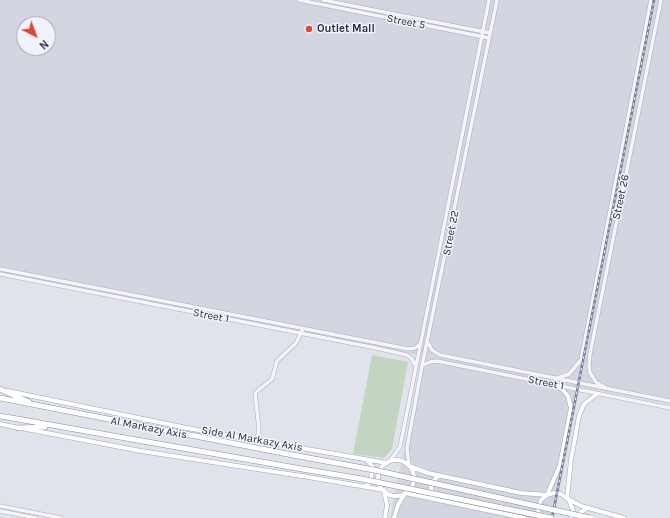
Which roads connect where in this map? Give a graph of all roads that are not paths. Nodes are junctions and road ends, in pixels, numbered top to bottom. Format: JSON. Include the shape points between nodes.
{"nodes":[{"id":1,"x":299,"y":0,"type":"edge"},
{"id":2,"x":323,"y":0,"type":"edge"},
{"id":3,"x":489,"y":0,"type":"edge"},
{"id":4,"x":497,"y":0,"type":"edge"},
{"id":5,"x":651,"y":0,"type":"edge"},
{"id":6,"x":661,"y":0,"type":"edge"},
{"id":7,"x":483,"y":32,"type":"junction"},
{"id":8,"x":490,"y":33,"type":"junction"},
{"id":9,"x":482,"y":37,"type":"junction"},
{"id":10,"x":489,"y":38,"type":"junction"},
{"id":11,"x":461,"y":140,"type":"junction"},
{"id":12,"x":469,"y":141,"type":"junction"},
{"id":13,"x":439,"y":254,"type":"junction"},
{"id":14,"x":446,"y":255,"type":"junction"},
{"id":15,"x":600,"y":262,"type":"junction"},
{"id":16,"x":608,"y":263,"type":"junction"},
{"id":17,"x":0,"y":269,"type":"edge"},
{"id":18,"x":0,"y":274,"type":"edge"},
{"id":19,"x":102,"y":289,"type":"junction"},
{"id":20,"x":101,"y":294,"type":"junction"},
{"id":21,"x":303,"y":329,"type":"junction"},
{"id":22,"x":302,"y":334,"type":"junction"},
{"id":23,"x":421,"y":343,"type":"junction"},
{"id":24,"x":428,"y":343,"type":"junction"},
{"id":25,"x":579,"y":364,"type":"junction"},
{"id":26,"x":489,"y":365,"type":"junction"},
{"id":27,"x":422,"y":366,"type":"junction"},
{"id":28,"x":589,"y":366,"type":"junction"},
{"id":29,"x":416,"y":367,"type":"junction"},
{"id":30,"x":488,"y":372,"type":"junction"},
{"id":31,"x":555,"y":379,"type":"junction"},
{"id":32,"x":555,"y":385,"type":"junction"},
{"id":33,"x":606,"y":388,"type":"junction"},
{"id":34,"x":0,"y":389,"type":"edge"},
{"id":35,"x":597,"y":394,"type":"junction"},
{"id":36,"x":0,"y":398,"type":"edge"},
{"id":37,"x":670,"y":401,"type":"edge"},
{"id":38,"x":39,"y":406,"type":"junction"},
{"id":39,"x":670,"y":408,"type":"edge"},
{"id":40,"x":0,"y":416,"type":"edge"},
{"id":41,"x":0,"y":424,"type":"edge"},
{"id":42,"x":54,"y":426,"type":"junction"},
{"id":43,"x":18,"y":428,"type":"junction"},
{"id":44,"x":257,"y":440,"type":"junction"},
{"id":45,"x":566,"y":440,"type":"junction"},
{"id":46,"x":573,"y":444,"type":"junction"},
{"id":47,"x":400,"y":447,"type":"junction"},
{"id":48,"x":407,"y":448,"type":"junction"},
{"id":49,"x":367,"y":460,"type":"junction"},
{"id":50,"x":389,"y":462,"type":"junction"},
{"id":51,"x":410,"y":466,"type":"junction"},
{"id":52,"x":438,"y":475,"type":"junction"},
{"id":53,"x":365,"y":487,"type":"junction"},
{"id":54,"x":384,"y":491,"type":"junction"},
{"id":55,"x":405,"y":493,"type":"junction"},
{"id":56,"x":548,"y":495,"type":"junction"},
{"id":57,"x":433,"y":498,"type":"junction"},
{"id":58,"x":567,"y":498,"type":"junction"},
{"id":59,"x":0,"y":506,"type":"edge"},
{"id":60,"x":587,"y":508,"type":"junction"},
{"id":61,"x":0,"y":511,"type":"edge"},
{"id":62,"x":385,"y":517,"type":"edge"},
{"id":63,"x":36,"y":518,"type":"edge"},
{"id":64,"x":61,"y":518,"type":"edge"},
{"id":65,"x":394,"y":518,"type":"edge"},
{"id":66,"x":524,"y":518,"type":"edge"},
{"id":67,"x":539,"y":518,"type":"edge"},
{"id":68,"x":551,"y":518,"type":"edge"},
{"id":69,"x":571,"y":518,"type":"edge"},
{"id":70,"x":578,"y":518,"type":"edge"},
{"id":71,"x":590,"y":518,"type":"edge"},
{"id":72,"x":624,"y":518,"type":"edge"}],
"edges":[{"from":1,"to":9,"type":"street","name":"Street 5"},
{"from":2,"to":7,"type":"street","name":"Street 5"},
{"from":3,"to":7,"type":"street","name":"Street 22"},
{"from":4,"to":8,"type":"street","name":"Street 22"},
{"from":5,"to":15,"type":"street","name":"Street 26"},
{"from":6,"to":16,"type":"street","name":"Street 26"},
{"from":7,"to":8,"type":"street","name":"Street 5"},
{"from":7,"to":9,"type":"street","name":"Street 22"},
{"from":8,"to":10,"type":"street","name":"Street 22"},
{"from":9,"to":10,"type":"street","name":"Street 5"},
{"from":9,"to":11,"type":"street","name":"Street 22"},
{"from":10,"to":12,"type":"street","name":"Street 22"},
{"from":11,"to":12,"type":"street"},
{"from":11,"to":13,"type":"street","name":"Street 22"},
{"from":12,"to":14,"type":"street","name":"Street 22"},
{"from":13,"to":14,"type":"street"},
{"from":13,"to":23,"type":"street","name":"Street 22"},
{"from":14,"to":24,"type":"street","name":"Street 22"},
{"from":15,"to":16,"type":"street"},
{"from":15,"to":25,"type":"street","name":"Street 26"},
{"from":16,"to":28,"type":"street","name":"Street 26"},
{"from":17,"to":19,"type":"street","name":"Street 1"},
{"from":18,"to":20,"type":"street","name":"Street 1"},
{"from":19,"to":20,"type":"street"},
{"from":19,"to":21,"type":"street","name":"Street 1"},
{"from":20,"to":22,"type":"street","name":"Street 1"},
{"from":21,"to":22,"type":"street"},
{"from":21,"to":23,"type":"street","name":"Street 1","via":[[408,349],[415,348]]},
{"from":22,"to":29,"type":"street","name":"Street 1","via":[[405,354],[412,359]]},
{"from":22,"to":44,"type":"street","via":[[291,349],[278,359],[272,379],[256,393],[259,429]]},
{"from":23,"to":29,"type":"street","name":"Street 22"},
{"from":24,"to":26,"type":"street","name":"Street 1","via":[[437,354]]},
{"from":24,"to":27,"type":"street","name":"Street 22"},
{"from":25,"to":28,"type":"street"},
{"from":25,"to":31,"type":"street","via":[[569,374]]},
{"from":26,"to":30,"type":"street"},
{"from":26,"to":31,"type":"street","name":"Street 1"},
{"from":27,"to":30,"type":"street","name":"Street 1","via":[[437,361]]},
{"from":27,"to":48,"type":"street","name":"Street 22"},
{"from":28,"to":33,"type":"street","via":[[592,377]]},
{"from":29,"to":47,"type":"street","name":"Street 22"},
{"from":30,"to":32,"type":"street","name":"Street 1"},
{"from":31,"to":33,"type":"street","name":"Street 1"},
{"from":32,"to":35,"type":"street","name":"Street 1"},
{"from":32,"to":45,"type":"main road","via":[[565,392],[570,403]]},
{"from":33,"to":37,"type":"street","name":"Street 1"},
{"from":34,"to":38,"type":"highway"},
{"from":34,"to":44,"type":"main road","name":"Side Al Markazy Axis"},
{"from":35,"to":39,"type":"street","name":"Street 1"},
{"from":35,"to":46,"type":"main road","via":[[582,407]]},
{"from":36,"to":38,"type":"highway","name":"Al Markazy Axis"},
{"from":38,"to":71,"type":"highway","name":"Al Markazy Axis","bridge":true,"via":[[374,470]]},
{"from":40,"to":42,"type":"highway","name":"Al Markazy Axis"},
{"from":41,"to":43,"type":"main road"},
{"from":42,"to":43,"type":"highway"},
{"from":42,"to":68,"type":"highway","name":"Al Markazy Axis","bridge":true,"via":[[362,479]]},
{"from":43,"to":53,"type":"main road","via":[[141,451]]},
{"from":44,"to":49,"type":"main road","name":"Side Al Markazy Axis"},
{"from":45,"to":46,"type":"main road","via":[[570,439]]},
{"from":45,"to":56,"type":"main road","via":[[559,471]]},
{"from":46,"to":58,"type":"main road"},
{"from":47,"to":48,"type":"street"},
{"from":47,"to":50,"type":"street","name":"Street 22"},
{"from":48,"to":51,"type":"street","name":"Street 22"},
{"from":49,"to":50,"type":"main road","name":"Side Al Markazy Axis"},
{"from":49,"to":53,"type":"main road","via":[[373,467],[370,482]]},
{"from":50,"to":51,"type":"main road","via":[[399,460]]},
{"from":50,"to":54,"type":"main road","via":[[379,476]]},
{"from":51,"to":52,"type":"main road"},
{"from":51,"to":55,"type":"main road","via":[[414,473],[414,482]]},
{"from":52,"to":56,"type":"main road","via":[[521,493]]},
{"from":52,"to":57,"type":"main road","via":[[431,486]]},
{"from":53,"to":54,"type":"main road"},
{"from":54,"to":55,"type":"main road","via":[[396,496]]},
{"from":54,"to":62,"type":"main road","via":[[387,502]]},
{"from":55,"to":57,"type":"main road"},
{"from":55,"to":65,"type":"main road"},
{"from":56,"to":58,"type":"main road","via":[[558,493]]},
{"from":56,"to":67,"type":"main road","via":[[539,504]]},
{"from":57,"to":66,"type":"main road"},
{"from":58,"to":60,"type":"main road"},
{"from":58,"to":69,"type":"main road","via":[[572,507]]},
{"from":59,"to":64,"type":"street"},
{"from":60,"to":70,"type":"main road"},
{"from":60,"to":72,"type":"main road"},
{"from":61,"to":63,"type":"street"},
{"from":62,"to":65,"type":"main road"}]}
